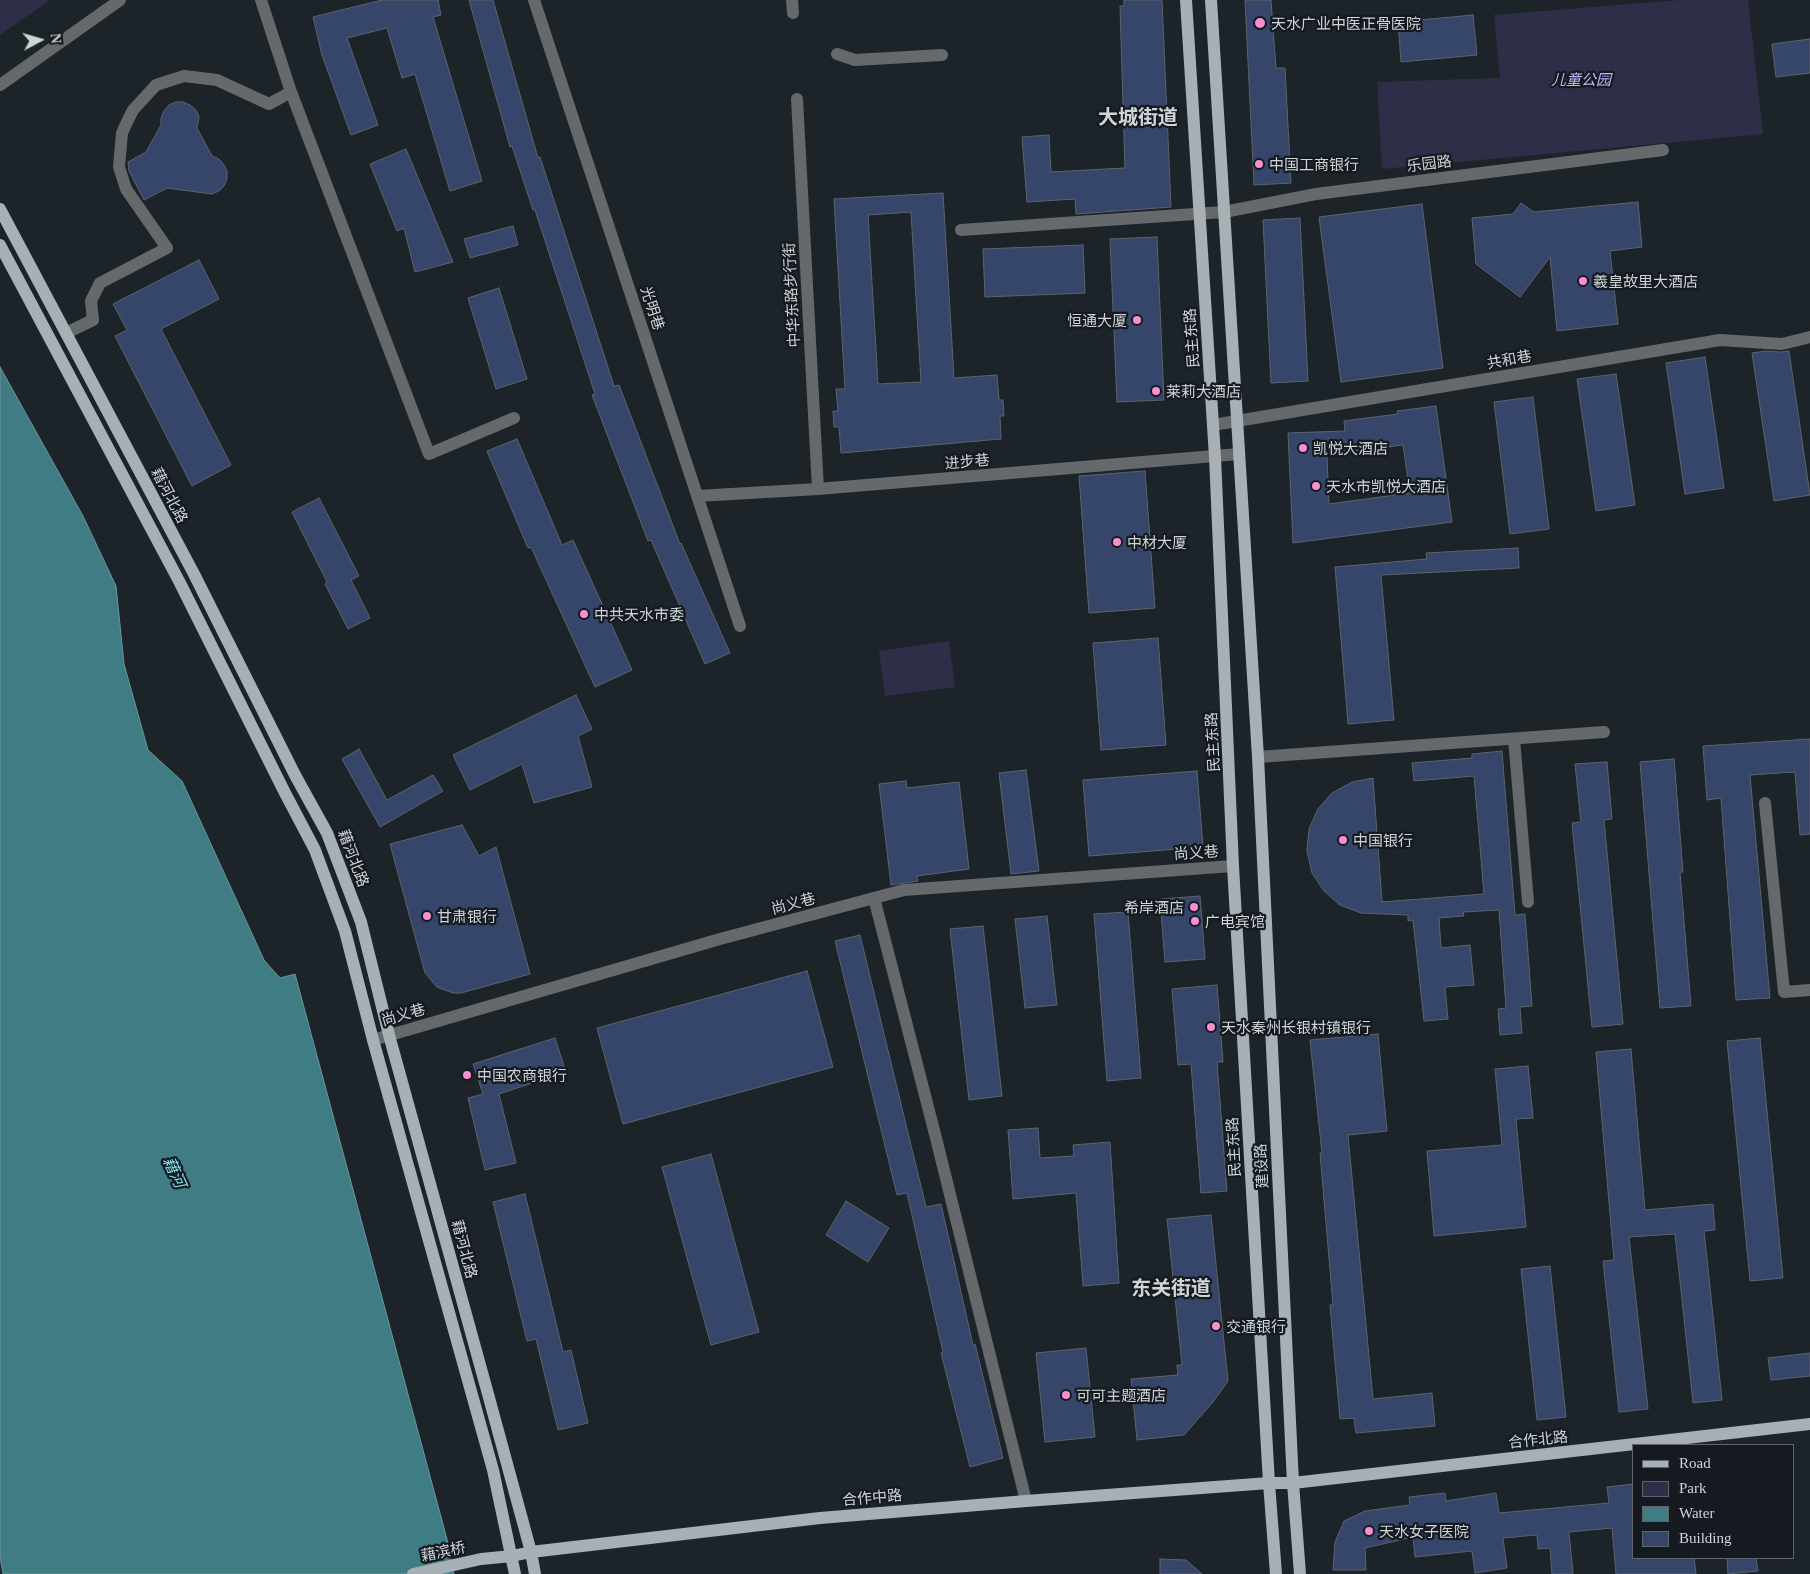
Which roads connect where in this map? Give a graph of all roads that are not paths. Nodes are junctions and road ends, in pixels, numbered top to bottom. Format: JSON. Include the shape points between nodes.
{"nodes":[{"id":1,"x":120,"y":0,"type":"edge"},
{"id":2,"x":262,"y":0,"type":"edge"},
{"id":3,"x":534,"y":0,"type":"edge"},
{"id":4,"x":792,"y":0,"type":"edge"},
{"id":5,"x":1186,"y":0,"type":"edge"},
{"id":6,"x":1211,"y":0,"type":"edge"},
{"id":7,"x":793,"y":14,"type":"dead end"},
{"id":8,"x":837,"y":54,"type":"dead end"},
{"id":9,"x":942,"y":55,"type":"dead end"},
{"id":10,"x":0,"y":85,"type":"edge"},
{"id":11,"x":291,"y":92,"type":"junction"},
{"id":12,"x":797,"y":99,"type":"dead end"},
{"id":13,"x":1663,"y":150,"type":"dead end"},
{"id":14,"x":0,"y":209,"type":"edge"},
{"id":15,"x":1224,"y":212,"type":"junction"},
{"id":16,"x":1200,"y":214,"type":"junction"},
{"id":17,"x":961,"y":230,"type":"dead end"},
{"id":18,"x":0,"y":245,"type":"edge"},
{"id":19,"x":66,"y":333,"type":"junction"},
{"id":20,"x":1810,"y":337,"type":"edge"},
{"id":21,"x":514,"y":418,"type":"dead end"},
{"id":22,"x":1237,"y":421,"type":"junction"},
{"id":23,"x":1213,"y":425,"type":"junction"},
{"id":24,"x":1239,"y":454,"type":"junction"},
{"id":25,"x":1215,"y":457,"type":"junction"},
{"id":26,"x":818,"y":490,"type":"junction"},
{"id":27,"x":697,"y":496,"type":"junction"},
{"id":28,"x":740,"y":626,"type":"dead end"},
{"id":29,"x":1604,"y":732,"type":"dead end"},
{"id":30,"x":1514,"y":739,"type":"junction"},
{"id":31,"x":1258,"y":757,"type":"junction"},
{"id":32,"x":1765,"y":802,"type":"dead end"},
{"id":33,"x":1233,"y":866,"type":"junction"},
{"id":34,"x":874,"y":898,"type":"junction"},
{"id":35,"x":1528,"y":902,"type":"dead end"},
{"id":36,"x":1810,"y":990,"type":"edge"},
{"id":37,"x":389,"y":1034,"type":"junction"},
{"id":38,"x":373,"y":1040,"type":"junction"},
{"id":39,"x":1810,"y":1424,"type":"edge"},
{"id":40,"x":1632,"y":1444,"type":"edge"},
{"id":41,"x":1635,"y":1444,"type":"edge"},
{"id":42,"x":1269,"y":1483,"type":"junction"},
{"id":43,"x":1293,"y":1483,"type":"junction"},
{"id":44,"x":1026,"y":1500,"type":"junction"},
{"id":45,"x":531,"y":1552,"type":"junction"},
{"id":46,"x":512,"y":1556,"type":"junction"},
{"id":47,"x":481,"y":1560,"type":"joint"},
{"id":48,"x":413,"y":1574,"type":"edge"},
{"id":49,"x":515,"y":1574,"type":"edge"},
{"id":50,"x":535,"y":1574,"type":"edge"},
{"id":51,"x":1276,"y":1574,"type":"edge"},
{"id":52,"x":1300,"y":1574,"type":"edge"}],
"edges":[{"from":1,"to":10,"type":"street"},
{"from":2,"to":11,"type":"street"},
{"from":3,"to":27,"type":"street","name":"光明巷"},
{"from":4,"to":7,"type":"street"},
{"from":5,"to":16,"type":"main road","name":"民主东路"},
{"from":6,"to":15,"type":"main road"},
{"from":8,"to":9,"type":"street","via":[[856,60]]},
{"from":11,"to":19,"type":"street","via":[[269,104],[217,80],[184,76],[156,85],[134,110],[122,133],[119,167],[126,189],[167,248],[100,283],[91,300],[92,320]]},
{"from":11,"to":21,"type":"street","via":[[429,454]]},
{"from":12,"to":26,"type":"street","name":"中华东路步行街"},
{"from":13,"to":15,"type":"street","name":"乐园路","via":[[1316,194]]},
{"from":14,"to":19,"type":"main road","name":"藉河北路"},
{"from":15,"to":16,"type":"street","name":"乐园路"},
{"from":15,"to":22,"type":"main road"},
{"from":16,"to":17,"type":"street","name":"乐园路"},
{"from":16,"to":23,"type":"main road","name":"民主东路"},
{"from":18,"to":38,"type":"main road","via":[[179,582],[315,850],[345,931]]},
{"from":19,"to":37,"type":"main road","name":"藉河北路","via":[[327,832],[362,922]]},
{"from":20,"to":22,"type":"street","name":"共和巷","via":[[1782,344],[1720,340]]},
{"from":22,"to":23,"type":"street","name":"共和巷"},
{"from":22,"to":24,"type":"main road"},
{"from":23,"to":25,"type":"main road","name":"民主东路"},
{"from":24,"to":25,"type":"street","name":"进步巷"},
{"from":24,"to":31,"type":"main road"},
{"from":25,"to":26,"type":"street","name":"进步巷"},
{"from":25,"to":33,"type":"main road","name":"民主东路"},
{"from":26,"to":27,"type":"street","name":"进步巷"},
{"from":27,"to":28,"type":"street","name":"光明巷"},
{"from":29,"to":30,"type":"street"},
{"from":30,"to":31,"type":"street"},
{"from":30,"to":35,"type":"street"},
{"from":31,"to":43,"type":"main road","name":"建设路"},
{"from":32,"to":36,"type":"street","via":[[1784,992]]},
{"from":33,"to":34,"type":"street","name":"尚义巷","via":[[904,890]]},
{"from":33,"to":42,"type":"main road","name":"民主东路"},
{"from":34,"to":37,"type":"street","name":"尚义巷"},
{"from":34,"to":44,"type":"street"},
{"from":37,"to":38,"type":"street","name":"尚义巷"},
{"from":37,"to":45,"type":"main road","name":"藉河北路"},
{"from":38,"to":46,"type":"main road","via":[[493,1470]]},
{"from":39,"to":41,"type":"main road","name":"合作北路"},
{"from":40,"to":43,"type":"main road","name":"合作北路"},
{"from":42,"to":43,"type":"main road","name":"合作北路"},
{"from":42,"to":44,"type":"main road","name":"合作中路"},
{"from":42,"to":51,"type":"main road"},
{"from":43,"to":52,"type":"main road","name":"建设路"},
{"from":44,"to":45,"type":"main road","name":"合作中路","via":[[820,1518]]},
{"from":45,"to":46,"type":"main road","name":"合作中路"},
{"from":45,"to":50,"type":"main road","name":"藉河北路"},
{"from":46,"to":47,"type":"main road","name":"合作中路"},
{"from":46,"to":49,"type":"main road"},
{"from":47,"to":48,"type":"main road","name":"藉滨桥"}]}
